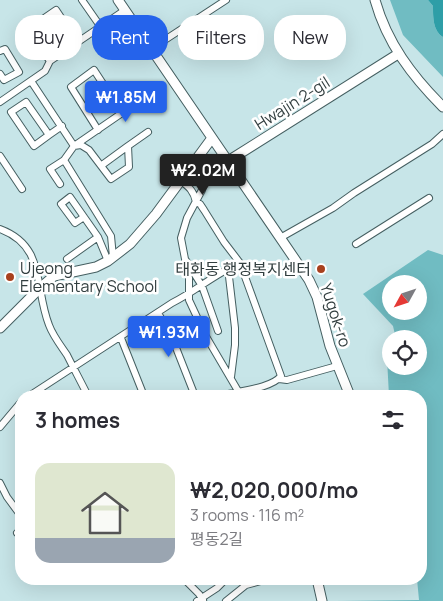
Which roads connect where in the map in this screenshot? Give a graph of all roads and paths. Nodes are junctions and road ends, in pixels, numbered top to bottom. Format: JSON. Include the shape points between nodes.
{"nodes":[{"id":1,"x":82,"y":0,"type":"edge"},
{"id":2,"x":118,"y":0,"type":"edge"},
{"id":3,"x":226,"y":0,"type":"edge"},
{"id":4,"x":375,"y":0,"type":"edge"},
{"id":5,"x":125,"y":10,"type":"junction"},
{"id":6,"x":92,"y":15,"type":"edge"},
{"id":7,"x":118,"y":15,"type":"edge"},
{"id":8,"x":128,"y":15,"type":"edge"},
{"id":9,"x":92,"y":33,"type":"edge"},
{"id":10,"x":168,"y":38,"type":"edge"},
{"id":11,"x":40,"y":48,"type":"joint"},
{"id":12,"x":0,"y":51,"type":"edge"},
{"id":13,"x":398,"y":54,"type":"junction"},
{"id":14,"x":159,"y":60,"type":"edge"},
{"id":15,"x":50,"y":61,"type":"joint"},
{"id":16,"x":0,"y":74,"type":"edge"},
{"id":17,"x":31,"y":81,"type":"junction"},
{"id":18,"x":0,"y":102,"type":"edge"},
{"id":19,"x":443,"y":107,"type":"edge"},
{"id":20,"x":62,"y":126,"type":"junction"},
{"id":21,"x":98,"y":130,"type":"junction"},
{"id":22,"x":148,"y":132,"type":"dead end"},
{"id":23,"x":443,"y":134,"type":"edge"},
{"id":24,"x":49,"y":135,"type":"junction"},
{"id":25,"x":212,"y":138,"type":"junction"},
{"id":26,"x":74,"y":146,"type":"junction"},
{"id":27,"x":128,"y":146,"type":"junction"},
{"id":28,"x":0,"y":156,"type":"edge"},
{"id":29,"x":226,"y":158,"type":"junction"},
{"id":30,"x":64,"y":160,"type":"junction"},
{"id":31,"x":102,"y":165,"type":"junction"},
{"id":32,"x":180,"y":180,"type":"junction"},
{"id":33,"x":206,"y":180,"type":"junction"},
{"id":34,"x":60,"y":184,"type":"dead end"},
{"id":35,"x":190,"y":188,"type":"junction"},
{"id":36,"x":22,"y":189,"type":"dead end"},
{"id":37,"x":430,"y":198,"type":"dead end"},
{"id":38,"x":196,"y":202,"type":"junction"},
{"id":39,"x":84,"y":217,"type":"dead end"},
{"id":40,"x":0,"y":229,"type":"edge"},
{"id":41,"x":98,"y":237,"type":"junction"},
{"id":42,"x":280,"y":238,"type":"junction"},
{"id":43,"x":356,"y":244,"type":"dead end"},
{"id":44,"x":67,"y":259,"type":"dead end"},
{"id":45,"x":111,"y":259,"type":"junction"},
{"id":46,"x":185,"y":259,"type":"junction"},
{"id":47,"x":240,"y":263,"type":"junction"},
{"id":48,"x":228,"y":268,"type":"junction"},
{"id":49,"x":202,"y":286,"type":"junction"},
{"id":50,"x":40,"y":288,"type":"junction"},
{"id":51,"x":188,"y":295,"type":"junction"},
{"id":52,"x":158,"y":313,"type":"junction"},
{"id":53,"x":0,"y":328,"type":"edge"},
{"id":54,"x":218,"y":330,"type":"dead end"},
{"id":55,"x":120,"y":338,"type":"junction"},
{"id":56,"x":73,"y":366,"type":"junction"},
{"id":57,"x":337,"y":366,"type":"junction"},
{"id":58,"x":231,"y":377,"type":"junction"},
{"id":59,"x":280,"y":378,"type":"junction"},
{"id":60,"x":38,"y":390,"type":"edge"},
{"id":61,"x":85,"y":390,"type":"edge"},
{"id":62,"x":142,"y":390,"type":"edge"},
{"id":63,"x":193,"y":390,"type":"edge"},
{"id":64,"x":236,"y":390,"type":"edge"},
{"id":65,"x":254,"y":390,"type":"edge"},
{"id":66,"x":347,"y":390,"type":"edge"},
{"id":67,"x":15,"y":409,"type":"edge"},
{"id":68,"x":0,"y":426,"type":"edge"},
{"id":69,"x":0,"y":483,"type":"edge"},
{"id":70,"x":15,"y":508,"type":"edge"},
{"id":71,"x":189,"y":585,"type":"edge"},
{"id":72,"x":220,"y":585,"type":"edge"},
{"id":73,"x":246,"y":585,"type":"edge"},
{"id":74,"x":318,"y":585,"type":"edge"},
{"id":75,"x":201,"y":600,"type":"edge"},
{"id":76,"x":226,"y":601,"type":"edge"},
{"id":77,"x":322,"y":601,"type":"edge"}],
"edges":[{"from":1,"to":6,"type":"street"},
{"from":2,"to":5,"type":"main road","name":"Yugok-ro"},
{"from":3,"to":10,"type":"street"},
{"from":4,"to":13,"type":"main road"},
{"from":5,"to":7,"type":"street"},
{"from":5,"to":8,"type":"main road","name":"Yugok-ro"},
{"from":9,"to":15,"type":"street"},
{"from":11,"to":11,"type":"street","via":[[27,30],[56,10],[68,28]]},
{"from":12,"to":16,"type":"street","via":[[5,49],[19,72],[4,80]]},
{"from":13,"to":19,"type":"main road"},
{"from":13,"to":29,"type":"main road","name":"Hwajin 2-gil"},
{"from":14,"to":25,"type":"main road","name":"Yugok-ro"},
{"from":15,"to":17,"type":"street","via":[[45,71]]},
{"from":17,"to":18,"type":"street"},
{"from":17,"to":20,"type":"street"},
{"from":20,"to":24,"type":"street"},
{"from":20,"to":26,"type":"street"},
{"from":21,"to":21,"type":"street","via":[[122,113],[94,70],[71,87]]},
{"from":21,"to":26,"type":"street"},
{"from":22,"to":27,"type":"street"},
{"from":23,"to":42,"type":"street","via":[[333,208]]},
{"from":24,"to":24,"type":"street","via":[[26,102],[11,112],[34,146]]},
{"from":25,"to":29,"type":"main road","name":"Yugok-ro"},
{"from":25,"to":32,"type":"main road"},
{"from":26,"to":30,"type":"street"},
{"from":26,"to":31,"type":"street","via":[[82,145],[90,150]]},
{"from":27,"to":31,"type":"street"},
{"from":27,"to":31,"type":"street","via":[[130,167],[111,179]]},
{"from":28,"to":36,"type":"street"},
{"from":29,"to":33,"type":"street","via":[[209,170]]},
{"from":29,"to":42,"type":"main road","name":"Yugok-ro"},
{"from":30,"to":34,"type":"street","via":[[50,168]]},
{"from":30,"to":45,"type":"street","via":[[111,236]]},
{"from":32,"to":35,"type":"street"},
{"from":32,"to":45,"type":"main road","via":[[130,244]]},
{"from":33,"to":35,"type":"street"},
{"from":33,"to":38,"type":"street"},
{"from":35,"to":38,"type":"street"},
{"from":37,"to":43,"type":"street"},
{"from":38,"to":46,"type":"street","via":[[182,234]]},
{"from":38,"to":47,"type":"street"},
{"from":39,"to":41,"type":"street"},
{"from":40,"to":50,"type":"street","via":[[26,245],[34,258]]},
{"from":41,"to":44,"type":"street"},
{"from":41,"to":45,"type":"street"},
{"from":42,"to":57,"type":"main road","name":"Yugok-ro","via":[[313,288]]},
{"from":45,"to":50,"type":"main road","via":[[83,271],[54,276]]},
{"from":46,"to":49,"type":"street"},
{"from":46,"to":51,"type":"street"},
{"from":47,"to":48,"type":"street"},
{"from":47,"to":59,"type":"street","via":[[282,376]]},
{"from":48,"to":49,"type":"street"},
{"from":48,"to":58,"type":"street","via":[[235,328]]},
{"from":49,"to":51,"type":"street"},
{"from":49,"to":54,"type":"street"},
{"from":50,"to":53,"type":"main road"},
{"from":50,"to":56,"type":"street","via":[[49,326]]},
{"from":51,"to":52,"type":"street"},
{"from":51,"to":58,"type":"street","via":[[204,333]]},
{"from":52,"to":55,"type":"street"},
{"from":52,"to":63,"type":"street","via":[[171,334]]},
{"from":55,"to":56,"type":"street"},
{"from":55,"to":62,"type":"street"},
{"from":56,"to":60,"type":"street"},
{"from":56,"to":61,"type":"street"},
{"from":57,"to":59,"type":"street","via":[[287,380]]},
{"from":57,"to":66,"type":"main road","name":"Yugok-ro"},
{"from":58,"to":64,"type":"street"},
{"from":59,"to":65,"type":"street"},
{"from":67,"to":68,"type":"street"},
{"from":69,"to":70,"type":"street"},
{"from":71,"to":75,"type":"street"},
{"from":72,"to":75,"type":"street"},
{"from":73,"to":76,"type":"street"},
{"from":74,"to":77,"type":"main road"}]}
